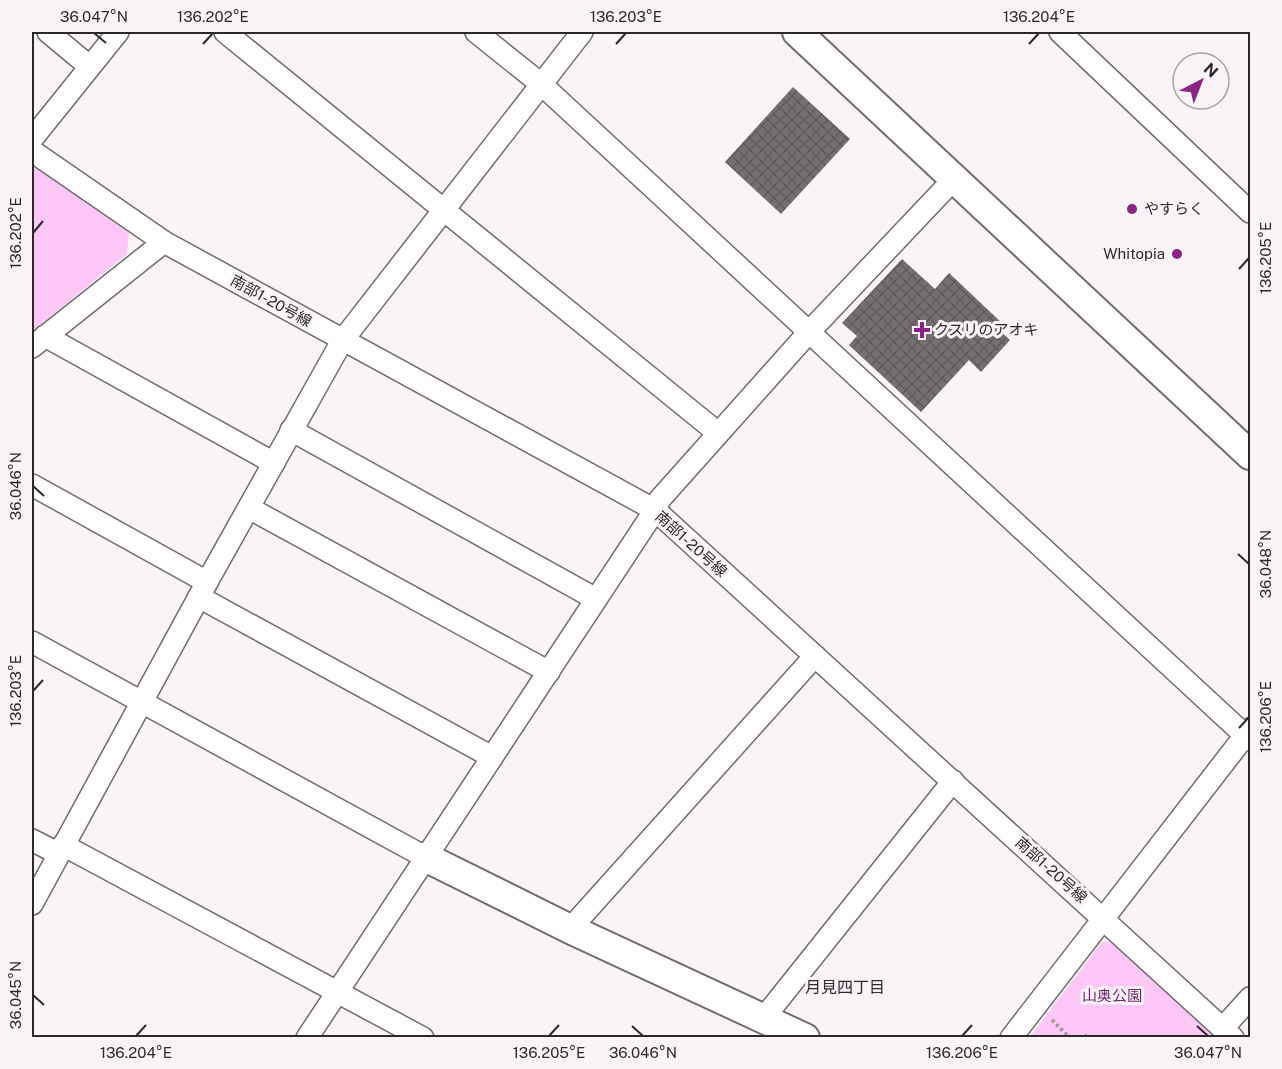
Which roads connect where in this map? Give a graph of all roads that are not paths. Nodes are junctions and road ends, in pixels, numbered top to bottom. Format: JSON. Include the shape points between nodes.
{"nodes":[{"id":1,"x":48,"y":32,"type":"edge"},
{"id":2,"x":118,"y":32,"type":"edge"},
{"id":3,"x":225,"y":32,"type":"edge"},
{"id":4,"x":476,"y":32,"type":"edge"},
{"id":5,"x":582,"y":32,"type":"edge"},
{"id":6,"x":797,"y":32,"type":"edge"},
{"id":7,"x":1060,"y":32,"type":"edge"},
{"id":8,"x":89,"y":66,"type":"junction"},
{"id":9,"x":541,"y":84,"type":"junction"},
{"id":10,"x":32,"y":139,"type":"edge"},
{"id":11,"x":32,"y":151,"type":"edge"},
{"id":12,"x":954,"y":179,"type":"junction"},
{"id":13,"x":443,"y":207,"type":"junction"},
{"id":14,"x":1251,"y":212,"type":"edge"},
{"id":15,"x":164,"y":242,"type":"junction"},
{"id":16,"x":809,"y":332,"type":"junction"},
{"id":17,"x":38,"y":341,"type":"edge"},
{"id":18,"x":342,"y":341,"type":"junction"},
{"id":19,"x":291,"y":430,"type":"junction"},
{"id":20,"x":718,"y":433,"type":"junction"},
{"id":21,"x":1251,"y":455,"type":"edge"},
{"id":22,"x":274,"y":463,"type":"junction"},
{"id":23,"x":32,"y":485,"type":"edge"},
{"id":24,"x":249,"y":508,"type":"junction"},
{"id":25,"x":655,"y":510,"type":"junction"},
{"id":26,"x":203,"y":589,"type":"junction"},
{"id":27,"x":596,"y":599,"type":"junction"},
{"id":28,"x":32,"y":642,"type":"edge"},
{"id":29,"x":815,"y":656,"type":"junction"},
{"id":30,"x":549,"y":672,"type":"junction"},
{"id":31,"x":142,"y":703,"type":"junction"},
{"id":32,"x":1249,"y":735,"type":"edge"},
{"id":33,"x":492,"y":757,"type":"junction"},
{"id":34,"x":953,"y":781,"type":"junction"},
{"id":35,"x":32,"y":840,"type":"edge"},
{"id":36,"x":61,"y":850,"type":"junction"},
{"id":37,"x":425,"y":857,"type":"junction"},
{"id":38,"x":32,"y":904,"type":"edge"},
{"id":39,"x":1105,"y":918,"type":"junction"},
{"id":40,"x":570,"y":929,"type":"junction"},
{"id":41,"x":336,"y":992,"type":"junction"},
{"id":42,"x":1251,"y":998,"type":"edge"},
{"id":43,"x":763,"y":1019,"type":"junction"},
{"id":44,"x":1228,"y":1033,"type":"edge"},
{"id":45,"x":308,"y":1038,"type":"edge"},
{"id":46,"x":423,"y":1038,"type":"edge"},
{"id":47,"x":805,"y":1038,"type":"edge"},
{"id":48,"x":1011,"y":1038,"type":"edge"}],
"edges":[{"from":1,"to":8,"type":"street"},
{"from":2,"to":8,"type":"street"},
{"from":3,"to":13,"type":"street"},
{"from":4,"to":9,"type":"street"},
{"from":5,"to":9,"type":"street"},
{"from":6,"to":12,"type":"street"},
{"from":7,"to":14,"type":"street"},
{"from":8,"to":10,"type":"street"},
{"from":9,"to":13,"type":"street"},
{"from":9,"to":16,"type":"street"},
{"from":11,"to":15,"type":"street","name":"南部1-20号線"},
{"from":12,"to":16,"type":"street"},
{"from":12,"to":21,"type":"street"},
{"from":13,"to":18,"type":"street"},
{"from":13,"to":20,"type":"street"},
{"from":15,"to":17,"type":"street"},
{"from":15,"to":18,"type":"street","name":"南部1-20号線"},
{"from":16,"to":20,"type":"street"},
{"from":16,"to":32,"type":"street"},
{"from":17,"to":22,"type":"street"},
{"from":18,"to":19,"type":"street"},
{"from":18,"to":25,"type":"street","name":"南部1-20号線"},
{"from":19,"to":22,"type":"street"},
{"from":19,"to":27,"type":"street"},
{"from":20,"to":25,"type":"street","via":[[660,499]]},
{"from":22,"to":24,"type":"street"},
{"from":23,"to":26,"type":"street"},
{"from":24,"to":26,"type":"street"},
{"from":24,"to":30,"type":"street"},
{"from":25,"to":27,"type":"street"},
{"from":25,"to":29,"type":"street","name":"南部1-20号線"},
{"from":26,"to":31,"type":"street"},
{"from":26,"to":33,"type":"street"},
{"from":27,"to":30,"type":"street"},
{"from":28,"to":31,"type":"street"},
{"from":29,"to":34,"type":"street","name":"南部1-20号線"},
{"from":29,"to":40,"type":"street"},
{"from":30,"to":33,"type":"street"},
{"from":31,"to":36,"type":"street"},
{"from":31,"to":37,"type":"street"},
{"from":32,"to":39,"type":"street"},
{"from":33,"to":37,"type":"street"},
{"from":34,"to":39,"type":"street","name":"南部1-20号線"},
{"from":34,"to":43,"type":"street"},
{"from":35,"to":36,"type":"street"},
{"from":36,"to":38,"type":"street"},
{"from":36,"to":41,"type":"street"},
{"from":37,"to":40,"type":"street"},
{"from":37,"to":41,"type":"street"},
{"from":39,"to":44,"type":"street","name":"南部1-20号線"},
{"from":39,"to":48,"type":"street"},
{"from":40,"to":43,"type":"street"},
{"from":41,"to":45,"type":"street"},
{"from":41,"to":46,"type":"street"},
{"from":42,"to":44,"type":"street"},
{"from":43,"to":47,"type":"street"}]}
